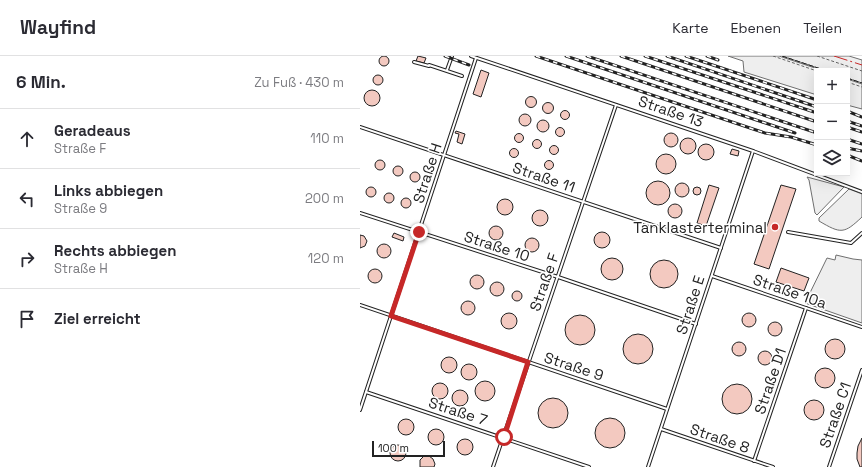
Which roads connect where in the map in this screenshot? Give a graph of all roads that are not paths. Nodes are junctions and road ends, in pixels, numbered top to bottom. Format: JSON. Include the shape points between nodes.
{"nodes":[{"id":1,"x":452,"y":56,"type":"edge"},
{"id":2,"x":471,"y":56,"type":"edge"},
{"id":3,"x":476,"y":58,"type":"junction"},
{"id":4,"x":414,"y":62,"type":"dead end"},
{"id":5,"x":447,"y":70,"type":"junction"},
{"id":6,"x":462,"y":76,"type":"dead end"},
{"id":7,"x":616,"y":105,"type":"junction"},
{"id":8,"x":360,"y":127,"type":"edge"},
{"id":9,"x":753,"y":151,"type":"junction"},
{"id":10,"x":444,"y":155,"type":"junction"},
{"id":11,"x":862,"y":192,"type":"edge"},
{"id":12,"x":582,"y":202,"type":"junction"},
{"id":13,"x":360,"y":213,"type":"edge"},
{"id":14,"x":419,"y":232,"type":"junction"},
{"id":15,"x":788,"y":232,"type":"dead end"},
{"id":16,"x":862,"y":233,"type":"edge"},
{"id":17,"x":721,"y":248,"type":"junction"},
{"id":18,"x":712,"y":276,"type":"junction"},
{"id":19,"x":558,"y":277,"type":"junction"},
{"id":20,"x":360,"y":305,"type":"edge"},
{"id":21,"x":806,"y":308,"type":"junction"},
{"id":22,"x":391,"y":316,"type":"junction"},
{"id":23,"x":696,"y":324,"type":"junction"},
{"id":24,"x":862,"y":327,"type":"edge"},
{"id":25,"x":528,"y":362,"type":"junction"},
{"id":26,"x":862,"y":370,"type":"edge"},
{"id":27,"x":366,"y":392,"type":"junction"},
{"id":28,"x":667,"y":408,"type":"junction"},
{"id":29,"x":360,"y":410,"type":"edge"},
{"id":30,"x":660,"y":429,"type":"junction"},
{"id":31,"x":504,"y":437,"type":"junction"},
{"id":32,"x":754,"y":461,"type":"junction"},
{"id":33,"x":764,"y":466,"type":"edge"},
{"id":34,"x":493,"y":467,"type":"edge"},
{"id":35,"x":589,"y":467,"type":"edge"},
{"id":36,"x":648,"y":467,"type":"edge"},
{"id":37,"x":773,"y":467,"type":"edge"},
{"id":38,"x":829,"y":467,"type":"edge"}],
"edges":[{"from":1,"to":5,"type":"lane"},
{"from":2,"to":3,"type":"lane","name":"Straße 13"},
{"from":3,"to":7,"type":"lane","name":"Straße 13"},
{"from":3,"to":10,"type":"lane","name":"Straße H"},
{"from":4,"to":5,"type":"lane"},
{"from":5,"to":6,"type":"lane"},
{"from":7,"to":9,"type":"lane","name":"Straße 13"},
{"from":7,"to":12,"type":"lane","name":"Straße F"},
{"from":8,"to":10,"type":"lane","name":"Straße 11"},
{"from":9,"to":11,"type":"lane","name":"Straße 13"},
{"from":9,"to":17,"type":"lane","name":"Straße E"},
{"from":10,"to":12,"type":"lane","name":"Straße 11"},
{"from":10,"to":14,"type":"lane","name":"Straße H"},
{"from":12,"to":17,"type":"lane","name":"Straße 11"},
{"from":12,"to":19,"type":"lane","name":"Straße F"},
{"from":13,"to":14,"type":"lane","name":"Straße 10"},
{"from":14,"to":19,"type":"lane","name":"Straße 10"},
{"from":14,"to":22,"type":"lane","name":"Straße H"},
{"from":15,"to":16,"type":"lane","via":[[851,243]]},
{"from":17,"to":18,"type":"lane","name":"Straße E"},
{"from":18,"to":21,"type":"lane","name":"Straße 10a"},
{"from":18,"to":23,"type":"lane","name":"Straße E"},
{"from":19,"to":23,"type":"lane","name":"Straße 10"},
{"from":19,"to":25,"type":"lane","name":"Straße F"},
{"from":20,"to":22,"type":"lane","name":"Straße 9"},
{"from":21,"to":24,"type":"lane","name":"Straße 10a"},
{"from":21,"to":32,"type":"lane","name":"Straße D1"},
{"from":22,"to":25,"type":"lane","name":"Straße 9"},
{"from":22,"to":27,"type":"lane","name":"Straße H"},
{"from":23,"to":28,"type":"lane","name":"Straße E"},
{"from":25,"to":28,"type":"lane","name":"Straße 9"},
{"from":25,"to":31,"type":"lane","name":"Straße F"},
{"from":26,"to":38,"type":"lane","name":"Straße C1"},
{"from":27,"to":29,"type":"lane","name":"Straße H"},
{"from":27,"to":31,"type":"lane","name":"Straße 7"},
{"from":28,"to":30,"type":"lane","name":"Straße E"},
{"from":30,"to":32,"type":"lane","name":"Straße 8"},
{"from":30,"to":36,"type":"lane","name":"Straße E"},
{"from":31,"to":34,"type":"lane","name":"Straße F"},
{"from":31,"to":35,"type":"lane","name":"Straße 7"},
{"from":32,"to":33,"type":"lane","name":"Straße 8"},
{"from":33,"to":37,"type":"lane","name":"Straße 8"}]}
